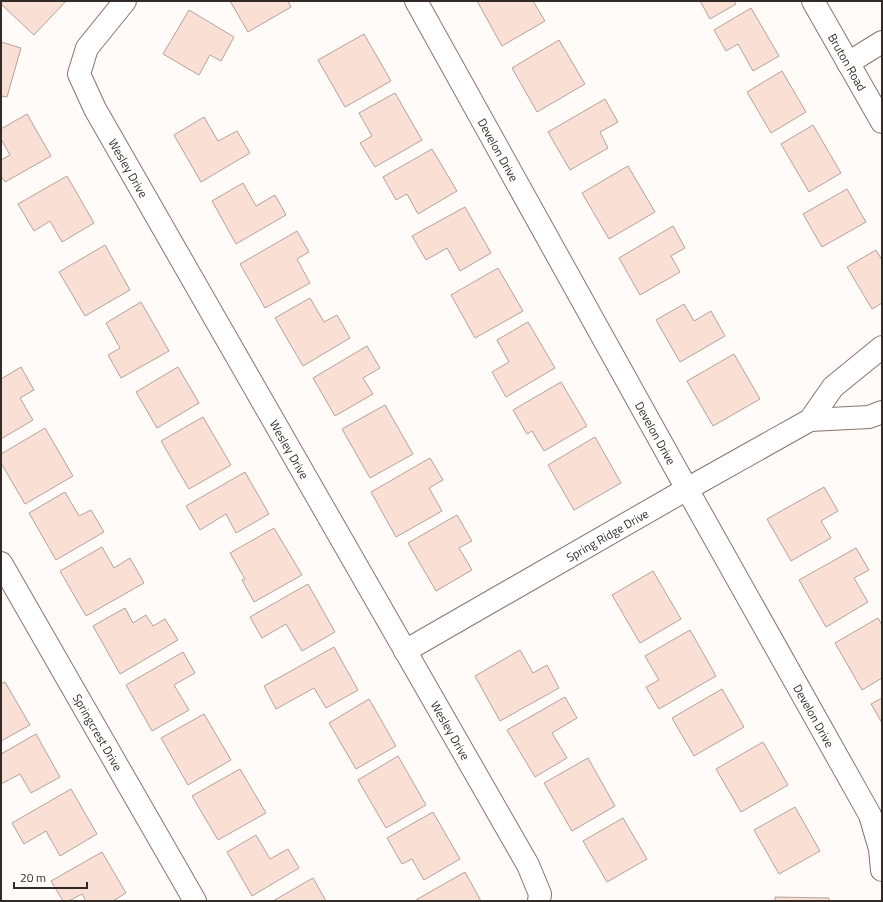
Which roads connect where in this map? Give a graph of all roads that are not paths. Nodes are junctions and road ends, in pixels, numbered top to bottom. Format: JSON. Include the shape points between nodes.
{"nodes":[{"id":1,"x":125,"y":1,"type":"edge"},
{"id":2,"x":416,"y":1,"type":"edge"},
{"id":3,"x":813,"y":1,"type":"edge"},
{"id":4,"x":882,"y":42,"type":"edge"},
{"id":5,"x":848,"y":63,"type":"junction"},
{"id":6,"x":882,"y":122,"type":"edge"},
{"id":7,"x":882,"y":347,"type":"edge"},
{"id":8,"x":882,"y":412,"type":"edge"},
{"id":9,"x":810,"y":420,"type":"junction"},
{"id":10,"x":687,"y":489,"type":"junction"},
{"id":11,"x":1,"y":563,"type":"edge"},
{"id":12,"x":405,"y":651,"type":"junction"},
{"id":13,"x":882,"y":870,"type":"edge"},
{"id":14,"x":195,"y":901,"type":"edge"},
{"id":15,"x":539,"y":901,"type":"edge"}],
"edges":[{"from":1,"to":12,"type":"street","name":"Wesley Drive","via":[[87,48],[79,74],[95,109]]},
{"from":2,"to":10,"type":"street","name":"Develon Drive"},
{"from":3,"to":5,"type":"street","name":"Bruton Road"},
{"from":4,"to":5,"type":"street"},
{"from":5,"to":6,"type":"street","name":"Bruton Road"},
{"from":7,"to":9,"type":"street","name":"Spring Ridge Drive","via":[[833,387]]},
{"from":8,"to":9,"type":"street","name":"Spring Ridge Drive","via":[[869,417]]},
{"from":9,"to":10,"type":"street","name":"Spring Ridge Drive"},
{"from":10,"to":12,"type":"street","name":"Spring Ridge Drive"},
{"from":10,"to":13,"type":"street","name":"Develon Drive","via":[[870,815],[880,849]]},
{"from":11,"to":14,"type":"street","name":"Springcrest Drive"},
{"from":12,"to":15,"type":"street","name":"Wesley Drive","via":[[528,865],[540,894]]}]}
